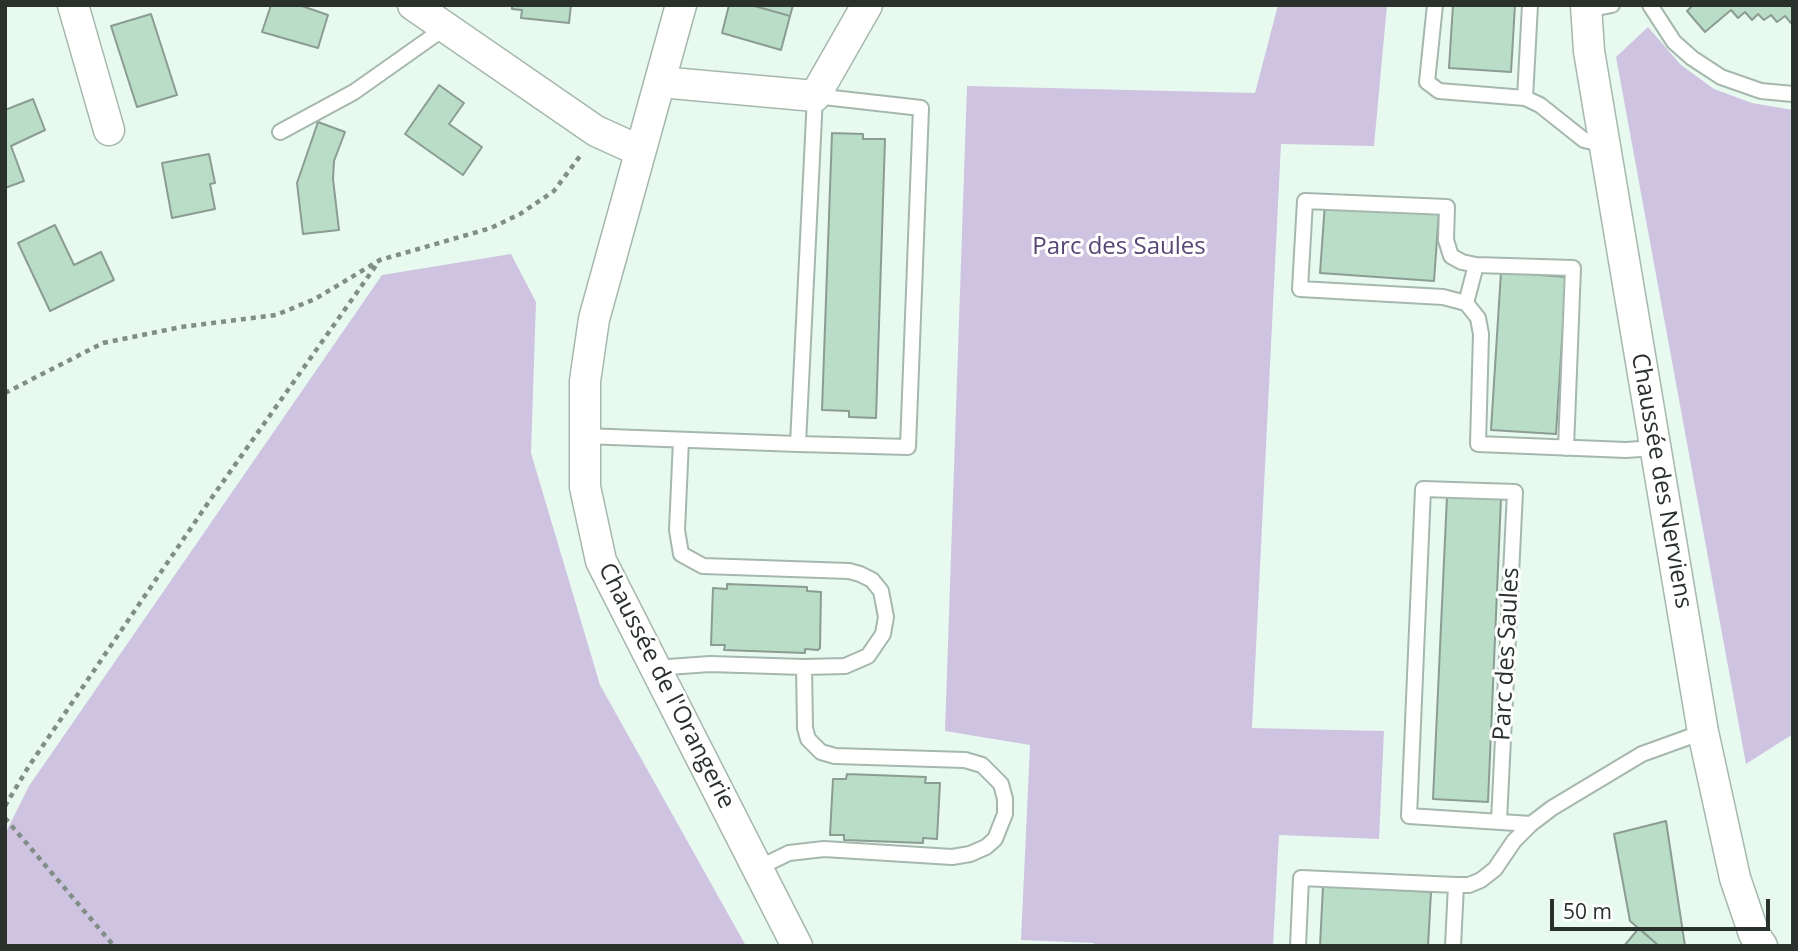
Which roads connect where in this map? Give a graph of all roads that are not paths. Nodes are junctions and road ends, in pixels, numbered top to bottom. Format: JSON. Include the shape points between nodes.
{"nodes":[{"id":1,"x":73,"y":5,"type":"edge"},
{"id":2,"x":413,"y":5,"type":"edge"},
{"id":3,"x":681,"y":5,"type":"edge"},
{"id":4,"x":867,"y":5,"type":"edge"},
{"id":5,"x":1435,"y":5,"type":"edge"},
{"id":6,"x":1530,"y":5,"type":"edge"},
{"id":7,"x":1650,"y":5,"type":"edge"},
{"id":8,"x":1595,"y":7,"type":"edge"},
{"id":9,"x":446,"y":27,"type":"junction"},
{"id":10,"x":660,"y":82,"type":"junction"},
{"id":11,"x":1793,"y":94,"type":"edge"},
{"id":12,"x":815,"y":96,"type":"junction"},
{"id":13,"x":1525,"y":98,"type":"junction"},
{"id":14,"x":109,"y":130,"type":"dead end"},
{"id":15,"x":279,"y":132,"type":"dead end"},
{"id":16,"x":1605,"y":145,"type":"junction"},
{"id":17,"x":640,"y":151,"type":"junction"},
{"id":18,"x":1476,"y":265,"type":"junction"},
{"id":19,"x":1466,"y":303,"type":"junction"},
{"id":20,"x":584,"y":436,"type":"junction"},
{"id":21,"x":681,"y":440,"type":"junction"},
{"id":22,"x":798,"y":444,"type":"junction"},
{"id":23,"x":1566,"y":448,"type":"junction"},
{"id":24,"x":1655,"y":448,"type":"junction"},
{"id":25,"x":654,"y":667,"type":"junction"},
{"id":26,"x":804,"y":667,"type":"junction"},
{"id":27,"x":1703,"y":732,"type":"junction"},
{"id":28,"x":1499,"y":821,"type":"junction"},
{"id":29,"x":1531,"y":824,"type":"junction"},
{"id":30,"x":758,"y":868,"type":"junction"},
{"id":31,"x":1456,"y":885,"type":"junction"},
{"id":32,"x":797,"y":946,"type":"edge"},
{"id":33,"x":1298,"y":946,"type":"edge"},
{"id":34,"x":1453,"y":946,"type":"edge"},
{"id":35,"x":1762,"y":946,"type":"edge"}],
"edges":[{"from":1,"to":14,"type":"street"},
{"from":2,"to":9,"type":"street"},
{"from":3,"to":10,"type":"street","name":"Chaussée de l'Orangerie"},
{"from":4,"to":12,"type":"street"},
{"from":5,"to":13,"type":"lane","via":[[1427,82],[1439,91]]},
{"from":6,"to":13,"type":"lane"},
{"from":7,"to":11,"type":"lane","via":[[1674,42],[1721,78],[1761,91]]},
{"from":8,"to":16,"type":"street","name":"Chaussée des Nerviens","via":[[1589,51]]},
{"from":9,"to":15,"type":"lane","via":[[354,92]]},
{"from":9,"to":17,"type":"street","via":[[596,131]]},
{"from":10,"to":12,"type":"street"},
{"from":10,"to":17,"type":"street","name":"Chaussée de l'Orangerie"},
{"from":12,"to":22,"type":"lane"},
{"from":12,"to":22,"type":"lane","via":[[921,108],[908,447]]},
{"from":13,"to":16,"type":"lane","via":[[1584,140]]},
{"from":16,"to":24,"type":"street","name":"Chaussée des Nerviens"},
{"from":17,"to":20,"type":"street","name":"Chaussée de l'Orangerie","via":[[594,319],[585,381]]},
{"from":18,"to":19,"type":"lane"},
{"from":18,"to":19,"type":"lane","via":[[1451,256],[1446,240],[1447,207],[1305,201],[1300,289],[1443,297]]},
{"from":18,"to":23,"type":"lane","via":[[1573,268]]},
{"from":19,"to":23,"type":"lane","via":[[1478,318],[1481,334],[1478,444]]},
{"from":20,"to":21,"type":"lane"},
{"from":20,"to":25,"type":"street","name":"Chaussée de l'Orangerie","via":[[585,487],[601,561]]},
{"from":21,"to":22,"type":"lane"},
{"from":21,"to":26,"type":"lane","via":[[677,530],[681,554],[703,566],[849,571],[873,580],[881,591],[886,617],[883,634],[868,656],[845,666]]},
{"from":23,"to":24,"type":"lane"},
{"from":24,"to":27,"type":"street","name":"Chaussée des Nerviens"},
{"from":25,"to":26,"type":"lane"},
{"from":25,"to":30,"type":"street","name":"Chaussée de l'Orangerie"},
{"from":26,"to":30,"type":"lane","via":[[805,729],[821,752],[965,760],[982,765],[1001,785],[1004,814],[995,839],[970,855],[824,849],[789,853]]},
{"from":27,"to":29,"type":"lane","via":[[1642,754]]},
{"from":27,"to":35,"type":"street","name":"Chaussée des Nerviens","via":[[1735,878]]},
{"from":28,"to":28,"type":"lane","name":"Parc des Saules","via":[[1515,492],[1423,489],[1409,816]]},
{"from":28,"to":29,"type":"lane","name":"Parc des Saules"},
{"from":29,"to":31,"type":"lane","via":[[1495,869],[1469,885]]},
{"from":30,"to":32,"type":"street","name":"Chaussée de l'Orangerie"},
{"from":31,"to":33,"type":"lane","via":[[1301,878]]},
{"from":31,"to":34,"type":"lane"}]}
